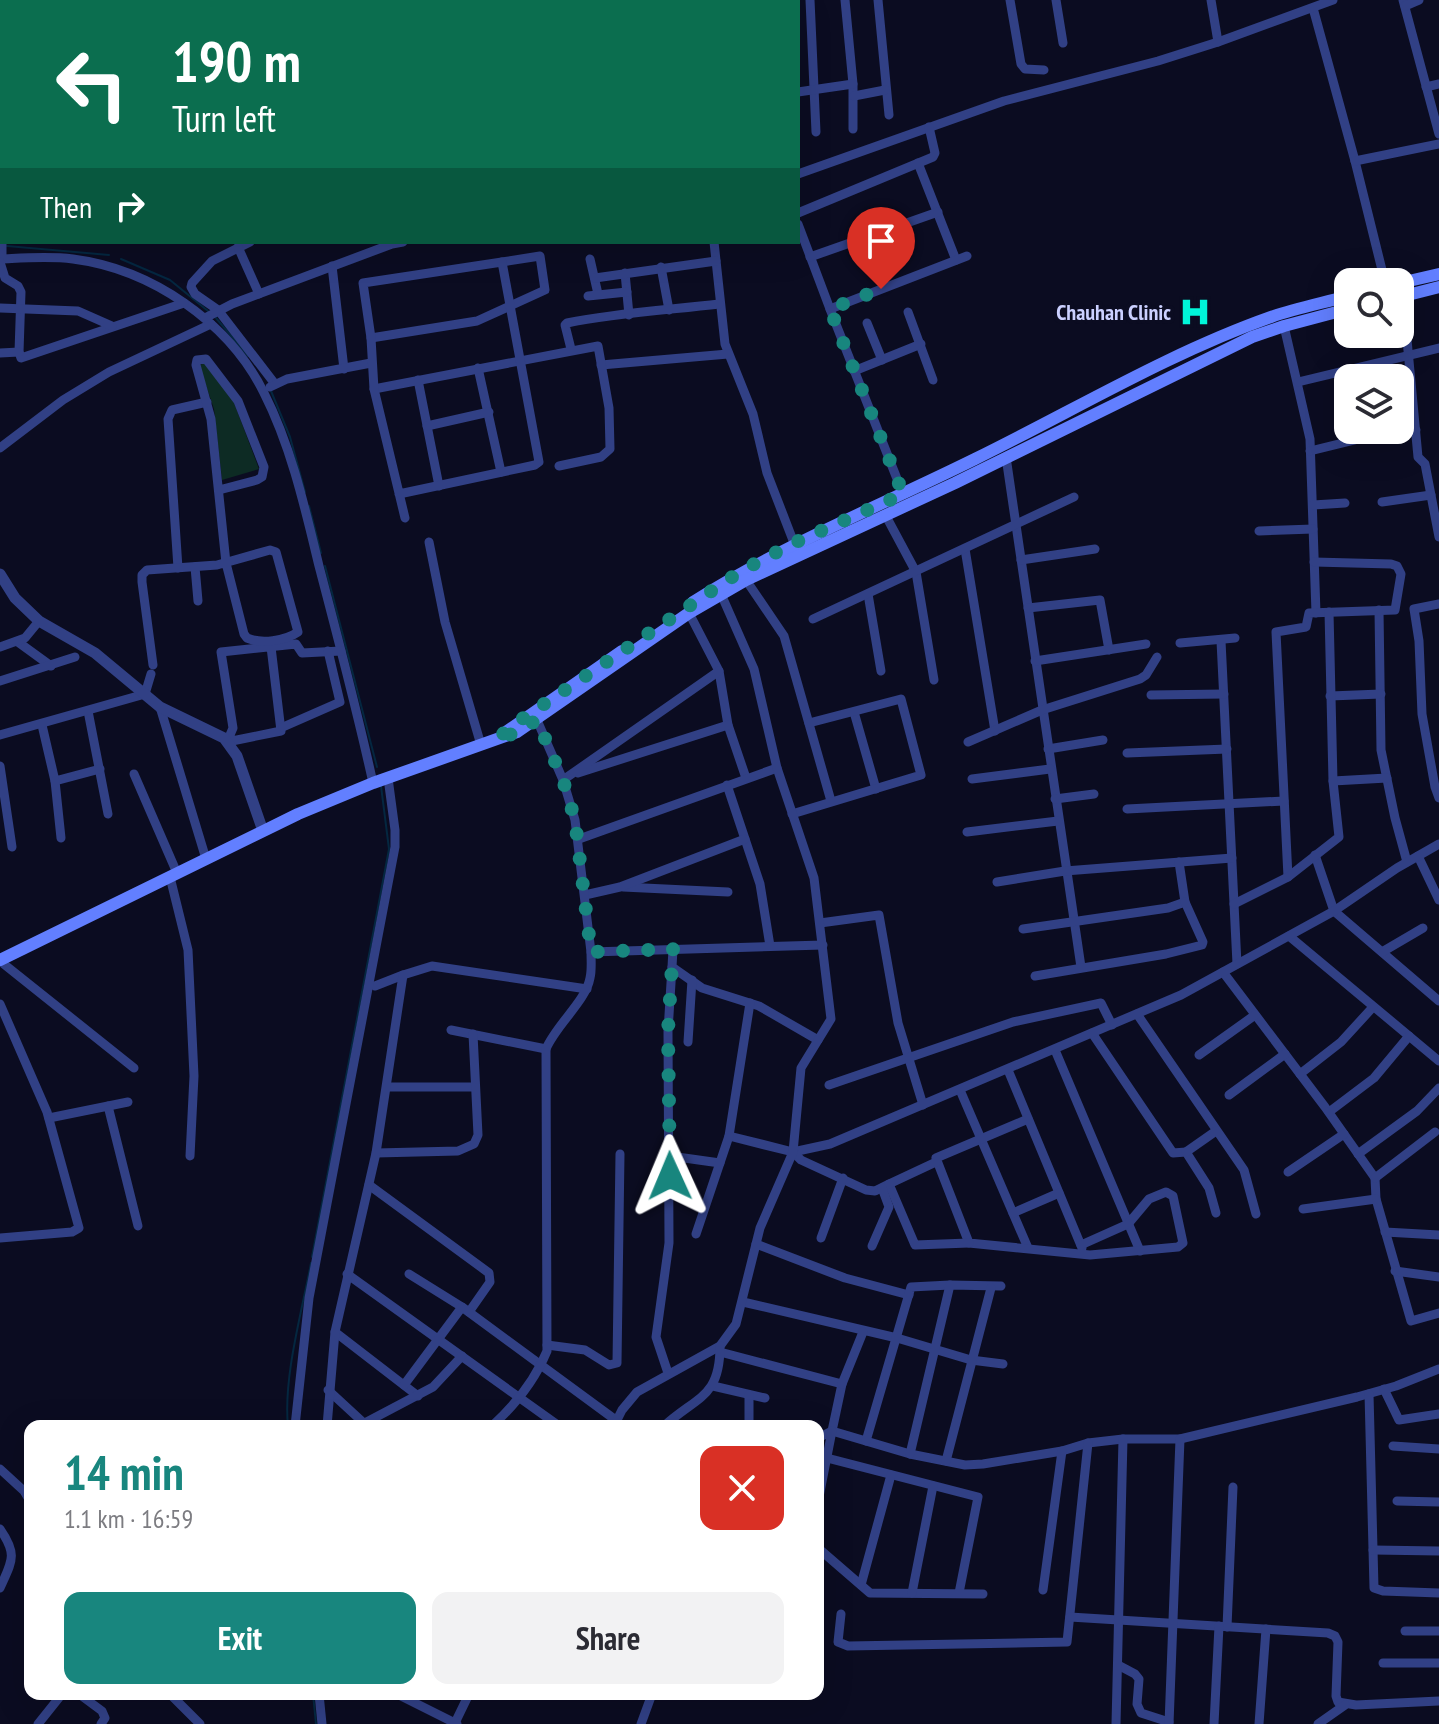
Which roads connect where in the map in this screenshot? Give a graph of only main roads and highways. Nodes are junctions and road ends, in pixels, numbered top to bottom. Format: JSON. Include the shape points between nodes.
{"nodes":[{"id":1,"x":1439,"y":274,"type":"edge"},
{"id":2,"x":1414,"y":280,"type":"edge"},
{"id":3,"x":1439,"y":287,"type":"edge"},
{"id":4,"x":1414,"y":294,"type":"edge"},
{"id":5,"x":1334,"y":300,"type":"edge"},
{"id":6,"x":1334,"y":313,"type":"edge"},
{"id":7,"x":496,"y":740,"type":"junction"},
{"id":8,"x":0,"y":961,"type":"edge"}],
"edges":[{"from":1,"to":2,"type":"main road"},
{"from":3,"to":4,"type":"main road"},
{"from":5,"to":7,"type":"main road","via":[[1274,316],[1209,343],[794,543],[685,607]]},
{"from":6,"to":7,"type":"main road","via":[[1224,350],[746,580],[689,613],[537,720]]},
{"from":7,"to":8,"type":"main road","via":[[373,783],[263,831]]}]}
